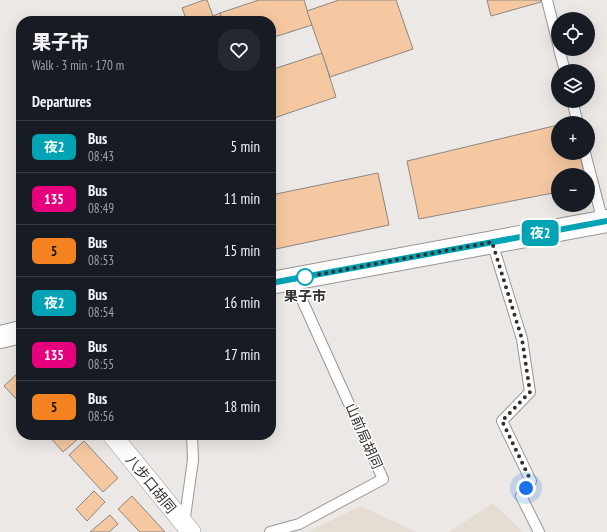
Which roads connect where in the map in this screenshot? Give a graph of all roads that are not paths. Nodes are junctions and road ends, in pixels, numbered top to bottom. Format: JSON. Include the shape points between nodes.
{"nodes":[{"id":1,"x":547,"y":0,"type":"edge"},
{"id":2,"x":551,"y":16,"type":"edge"},
{"id":3,"x":587,"y":160,"type":"edge"},
{"id":4,"x":605,"y":221,"type":"edge"},
{"id":5,"x":492,"y":242,"type":"junction"},
{"id":6,"x":293,"y":280,"type":"junction"},
{"id":7,"x":276,"y":282,"type":"edge"},
{"id":8,"x":16,"y":333,"type":"edge"},
{"id":9,"x":0,"y":336,"type":"edge"},
{"id":10,"x":116,"y":440,"type":"edge"},
{"id":11,"x":192,"y":440,"type":"edge"},
{"id":12,"x":187,"y":528,"type":"edge"},
{"id":13,"x":270,"y":532,"type":"edge"},
{"id":14,"x":540,"y":532,"type":"edge"}],
"edges":[{"from":1,"to":2,"type":"lane"},
{"from":3,"to":4,"type":"lane"},
{"from":4,"to":5,"type":"main road"},
{"from":5,"to":6,"type":"main road"},
{"from":5,"to":14,"type":"lane","via":[[522,339],[530,392],[502,421],[531,481],[521,496]]},
{"from":6,"to":7,"type":"main road"},
{"from":6,"to":13,"type":"lane","name":"山前局胡同","via":[[383,479],[299,524]]},
{"from":8,"to":9,"type":"main road"},
{"from":10,"to":12,"type":"street","name":"八步口胡同"},
{"from":11,"to":12,"type":"lane"}]}
